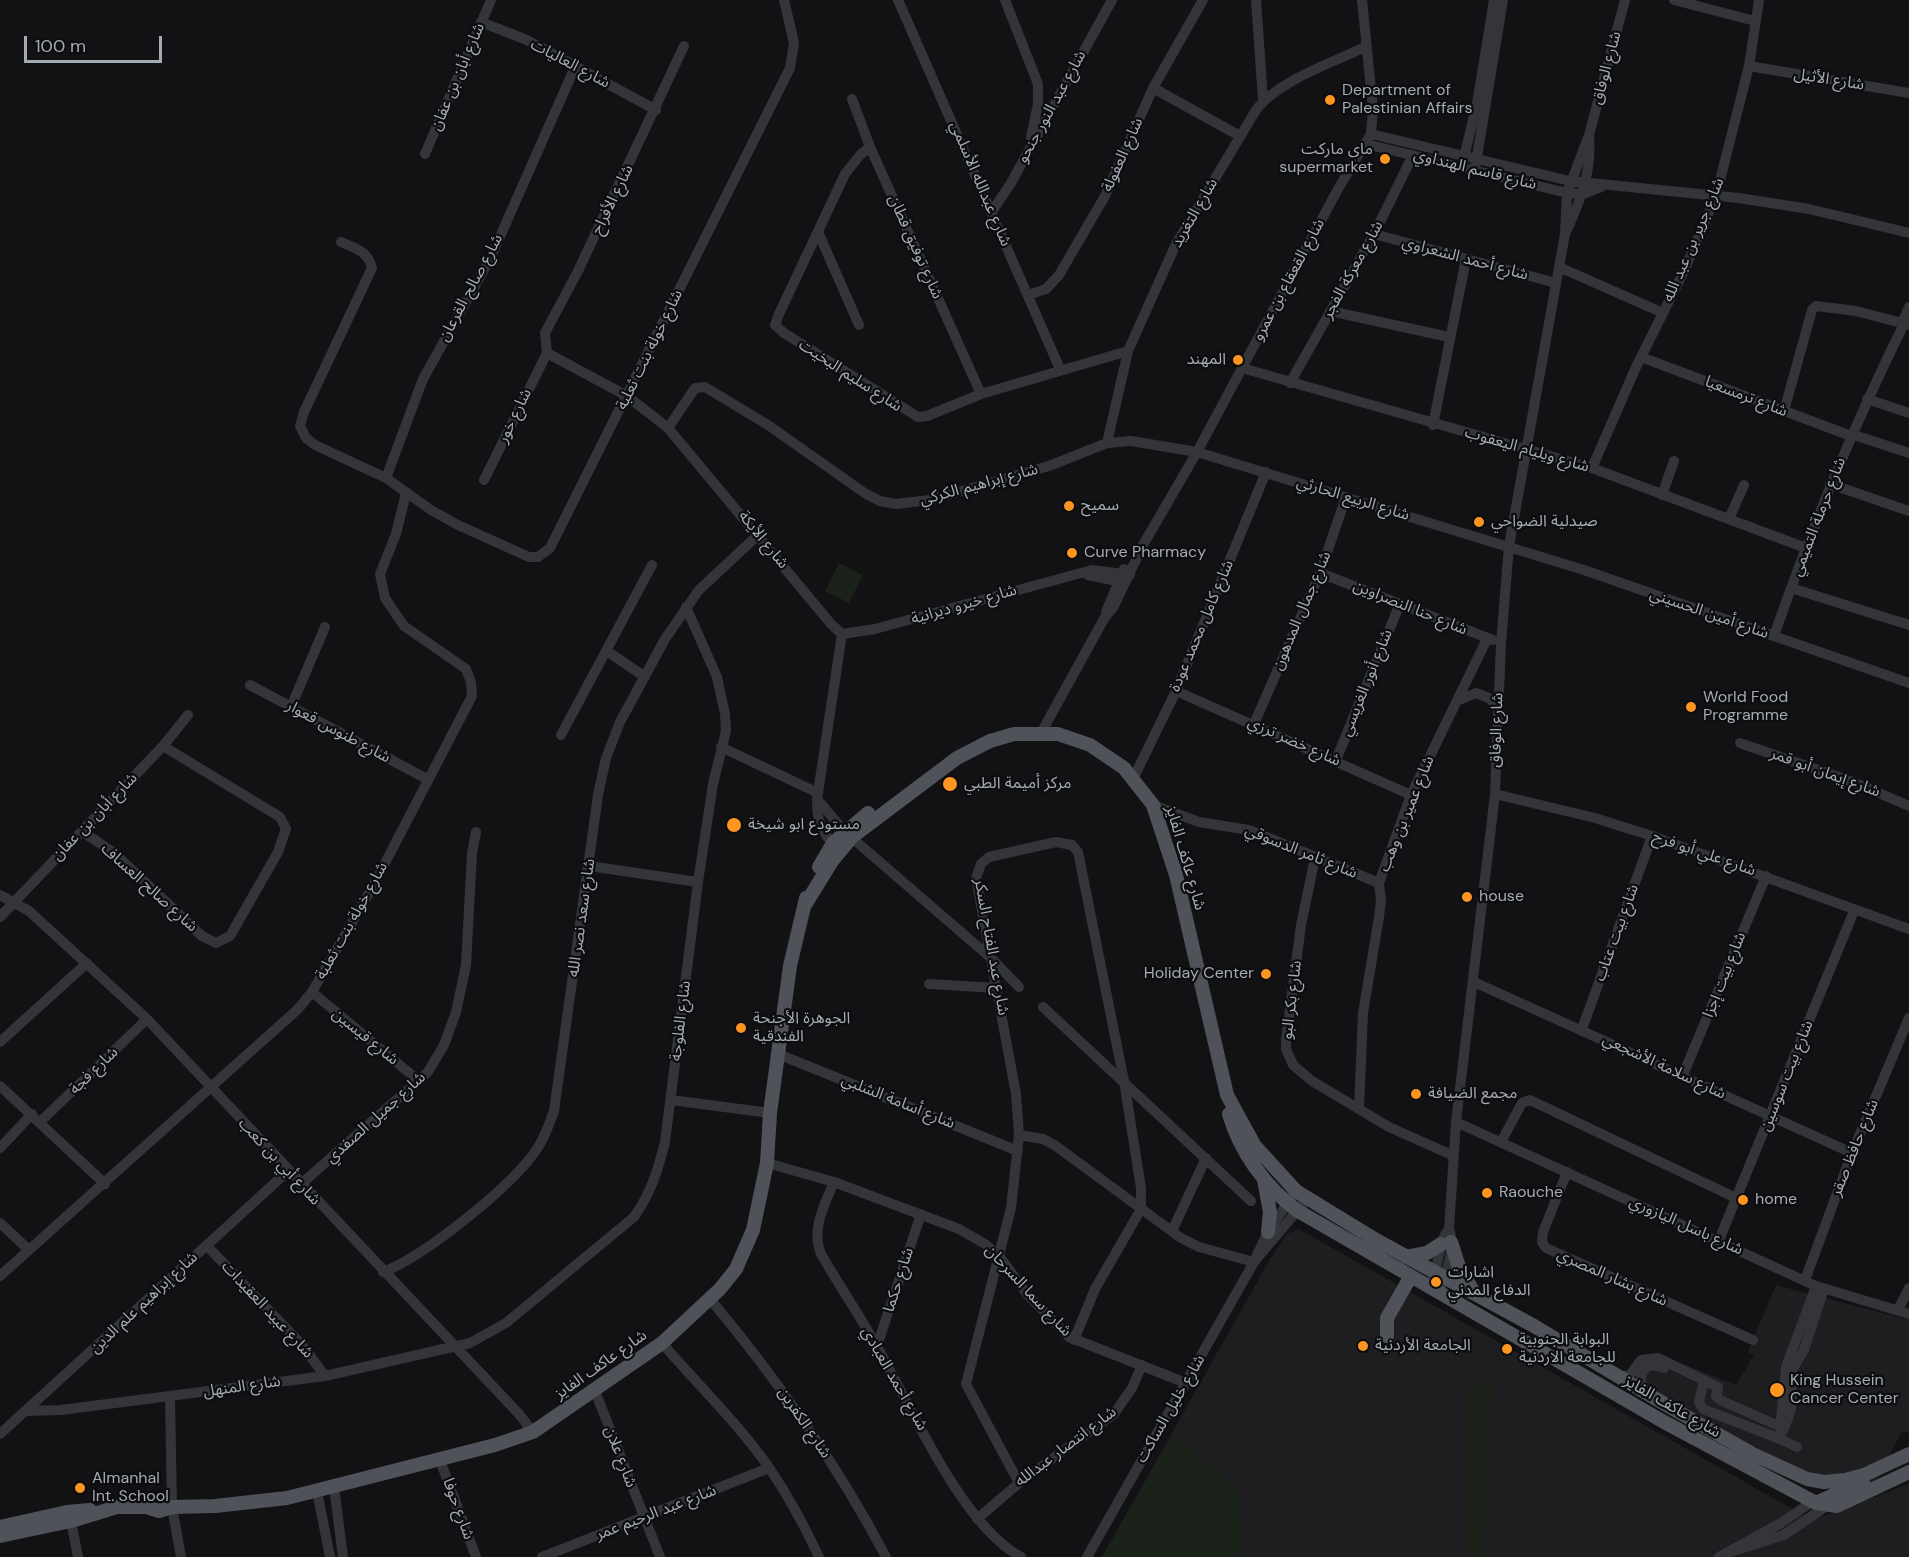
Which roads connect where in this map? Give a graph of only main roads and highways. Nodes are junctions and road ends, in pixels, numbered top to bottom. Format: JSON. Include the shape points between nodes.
{"nodes":[{"id":1,"x":1227,"y":1095,"type":"junction"},
{"id":2,"x":1264,"y":1178,"type":"junction"},
{"id":3,"x":1297,"y":1201,"type":"junction"},
{"id":4,"x":1268,"y":1232,"type":"road end"},
{"id":5,"x":1406,"y":1257,"type":"junction"},
{"id":6,"x":1411,"y":1275,"type":"junction"},
{"id":7,"x":1437,"y":1283,"type":"junction"},
{"id":8,"x":1476,"y":1296,"type":"junction"},
{"id":9,"x":1387,"y":1336,"type":"dead end"},
{"id":10,"x":1904,"y":1456,"type":"edge"},
{"id":11,"x":1909,"y":1472,"type":"edge"},
{"id":12,"x":1819,"y":1503,"type":"junction"},
{"id":13,"x":98,"y":1512,"type":"junction"},
{"id":14,"x":0,"y":1527,"type":"edge"},
{"id":15,"x":0,"y":1536,"type":"edge"}],
"edges":[{"from":1,"to":2,"type":"main road","name":"شارع عاكف الفايز","via":[[1237,1136]]},
{"from":1,"to":3,"type":"main road","name":"شارع عاكف الفايز","via":[[1255,1146]]},
{"from":1,"to":13,"type":"main road","name":"شارع عاكف الفايز","via":[[1176,875],[1153,806],[1134,777],[1113,758],[1058,734],[1014,734],[990,741],[916,778],[848,834],[806,895],[790,966],[760,1205],[736,1269],[662,1343],[533,1432],[440,1460],[317,1491],[247,1503]]},
{"from":2,"to":3,"type":"main road","name":"شارع عاكف الفايز"},
{"from":2,"to":4,"type":"main road","via":[[1270,1212]]},
{"from":3,"to":5,"type":"main road","name":"شارع عاكف الفايز"},
{"from":3,"to":6,"type":"main road","name":"شارع عاكف الفايز"},
{"from":5,"to":7,"type":"main road","name":"شارع عاكف الفايز"},
{"from":5,"to":8,"type":"main road","via":[[1427,1253],[1447,1238]]},
{"from":6,"to":7,"type":"main road","name":"شارع عاكف الفايز"},
{"from":6,"to":9,"type":"main road","via":[[1387,1317]]},
{"from":7,"to":8,"type":"main road","name":"شارع عاكف الفايز"},
{"from":7,"to":12,"type":"main road","name":"شارع عاكف الفايز","via":[[1665,1422]]},
{"from":8,"to":10,"type":"main road","name":"شارع عاكف الفايز","via":[[1754,1454],[1807,1479],[1845,1480]]},
{"from":10,"to":12,"type":"main road","via":[[1887,1471]]},
{"from":11,"to":12,"type":"main road","via":[[1837,1506]]},
{"from":13,"to":14,"type":"main road","name":"شارع عاكف الفايز","via":[[67,1512]]},
{"from":13,"to":15,"type":"main road","name":"شارع عاكف الفايز"}]}
